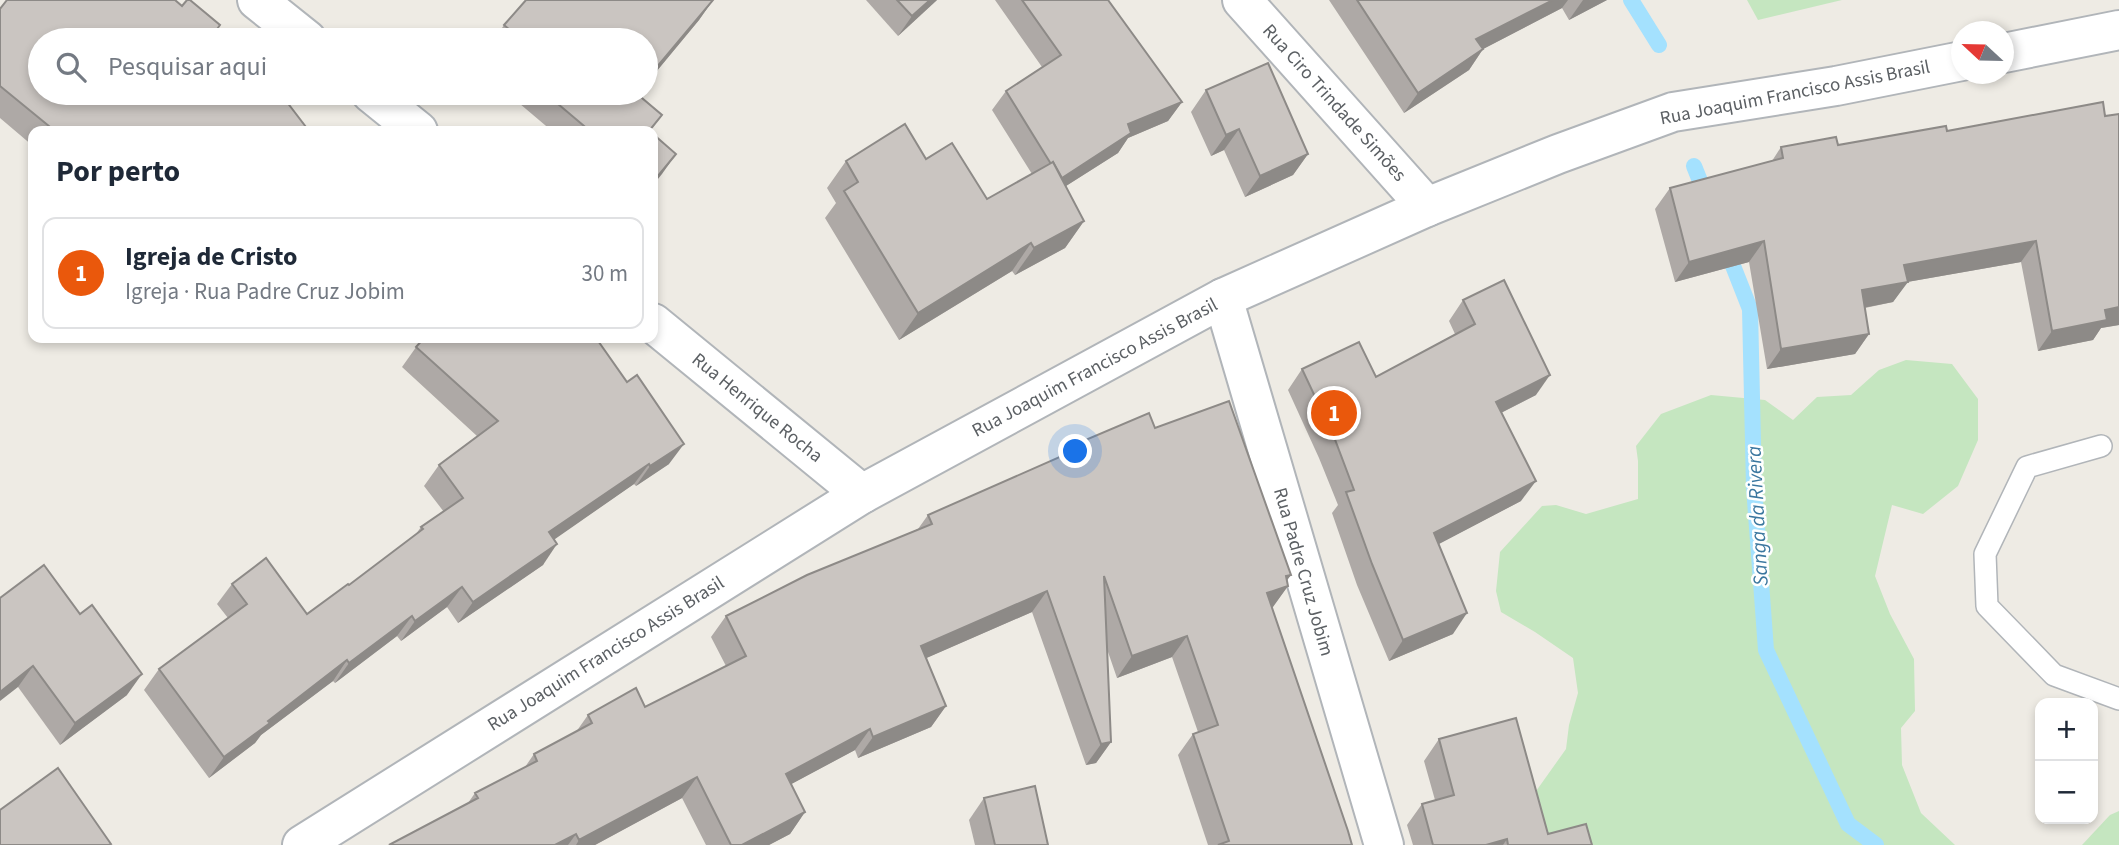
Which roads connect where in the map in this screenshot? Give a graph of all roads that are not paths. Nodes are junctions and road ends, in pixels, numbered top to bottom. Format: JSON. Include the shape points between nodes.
{"nodes":[{"id":1,"x":257,"y":0,"type":"edge"},
{"id":2,"x":1242,"y":0,"type":"edge"},
{"id":3,"x":292,"y":28,"type":"edge"},
{"id":4,"x":2119,"y":30,"type":"edge"},
{"id":5,"x":2014,"y":51,"type":"edge"},
{"id":6,"x":1951,"y":63,"type":"edge"},
{"id":7,"x":386,"y":105,"type":"edge"},
{"id":8,"x":412,"y":126,"type":"edge"},
{"id":9,"x":1427,"y":207,"type":"junction"},
{"id":10,"x":1223,"y":298,"type":"junction"},
{"id":11,"x":658,"y":327,"type":"edge"},
{"id":12,"x":2101,"y":446,"type":"dead end"},
{"id":13,"x":862,"y":494,"type":"junction"},
{"id":14,"x":2119,"y":699,"type":"edge"},
{"id":15,"x":302,"y":845,"type":"edge"},
{"id":16,"x":1384,"y":845,"type":"edge"}],
"edges":[{"from":1,"to":3,"type":"street"},
{"from":2,"to":9,"type":"street","name":"Rua Ciro Trindade Simões"},
{"from":4,"to":5,"type":"street"},
{"from":6,"to":9,"type":"street","name":"Rua Joaquim Francisco Assis Brasil","via":[[1673,112]]},
{"from":7,"to":8,"type":"street"},
{"from":9,"to":10,"type":"street","name":"Rua Joaquim Francisco Assis Brasil"},
{"from":10,"to":13,"type":"street","name":"Rua Joaquim Francisco Assis Brasil"},
{"from":10,"to":16,"type":"street","name":"Rua Padre Cruz Jobim"},
{"from":11,"to":13,"type":"street","name":"Rua Henrique Rocha"},
{"from":12,"to":14,"type":"lane","via":[[2027,467],[1985,554],[1987,606],[2053,675]]},
{"from":13,"to":15,"type":"street","name":"Rua Joaquim Francisco Assis Brasil"}]}
